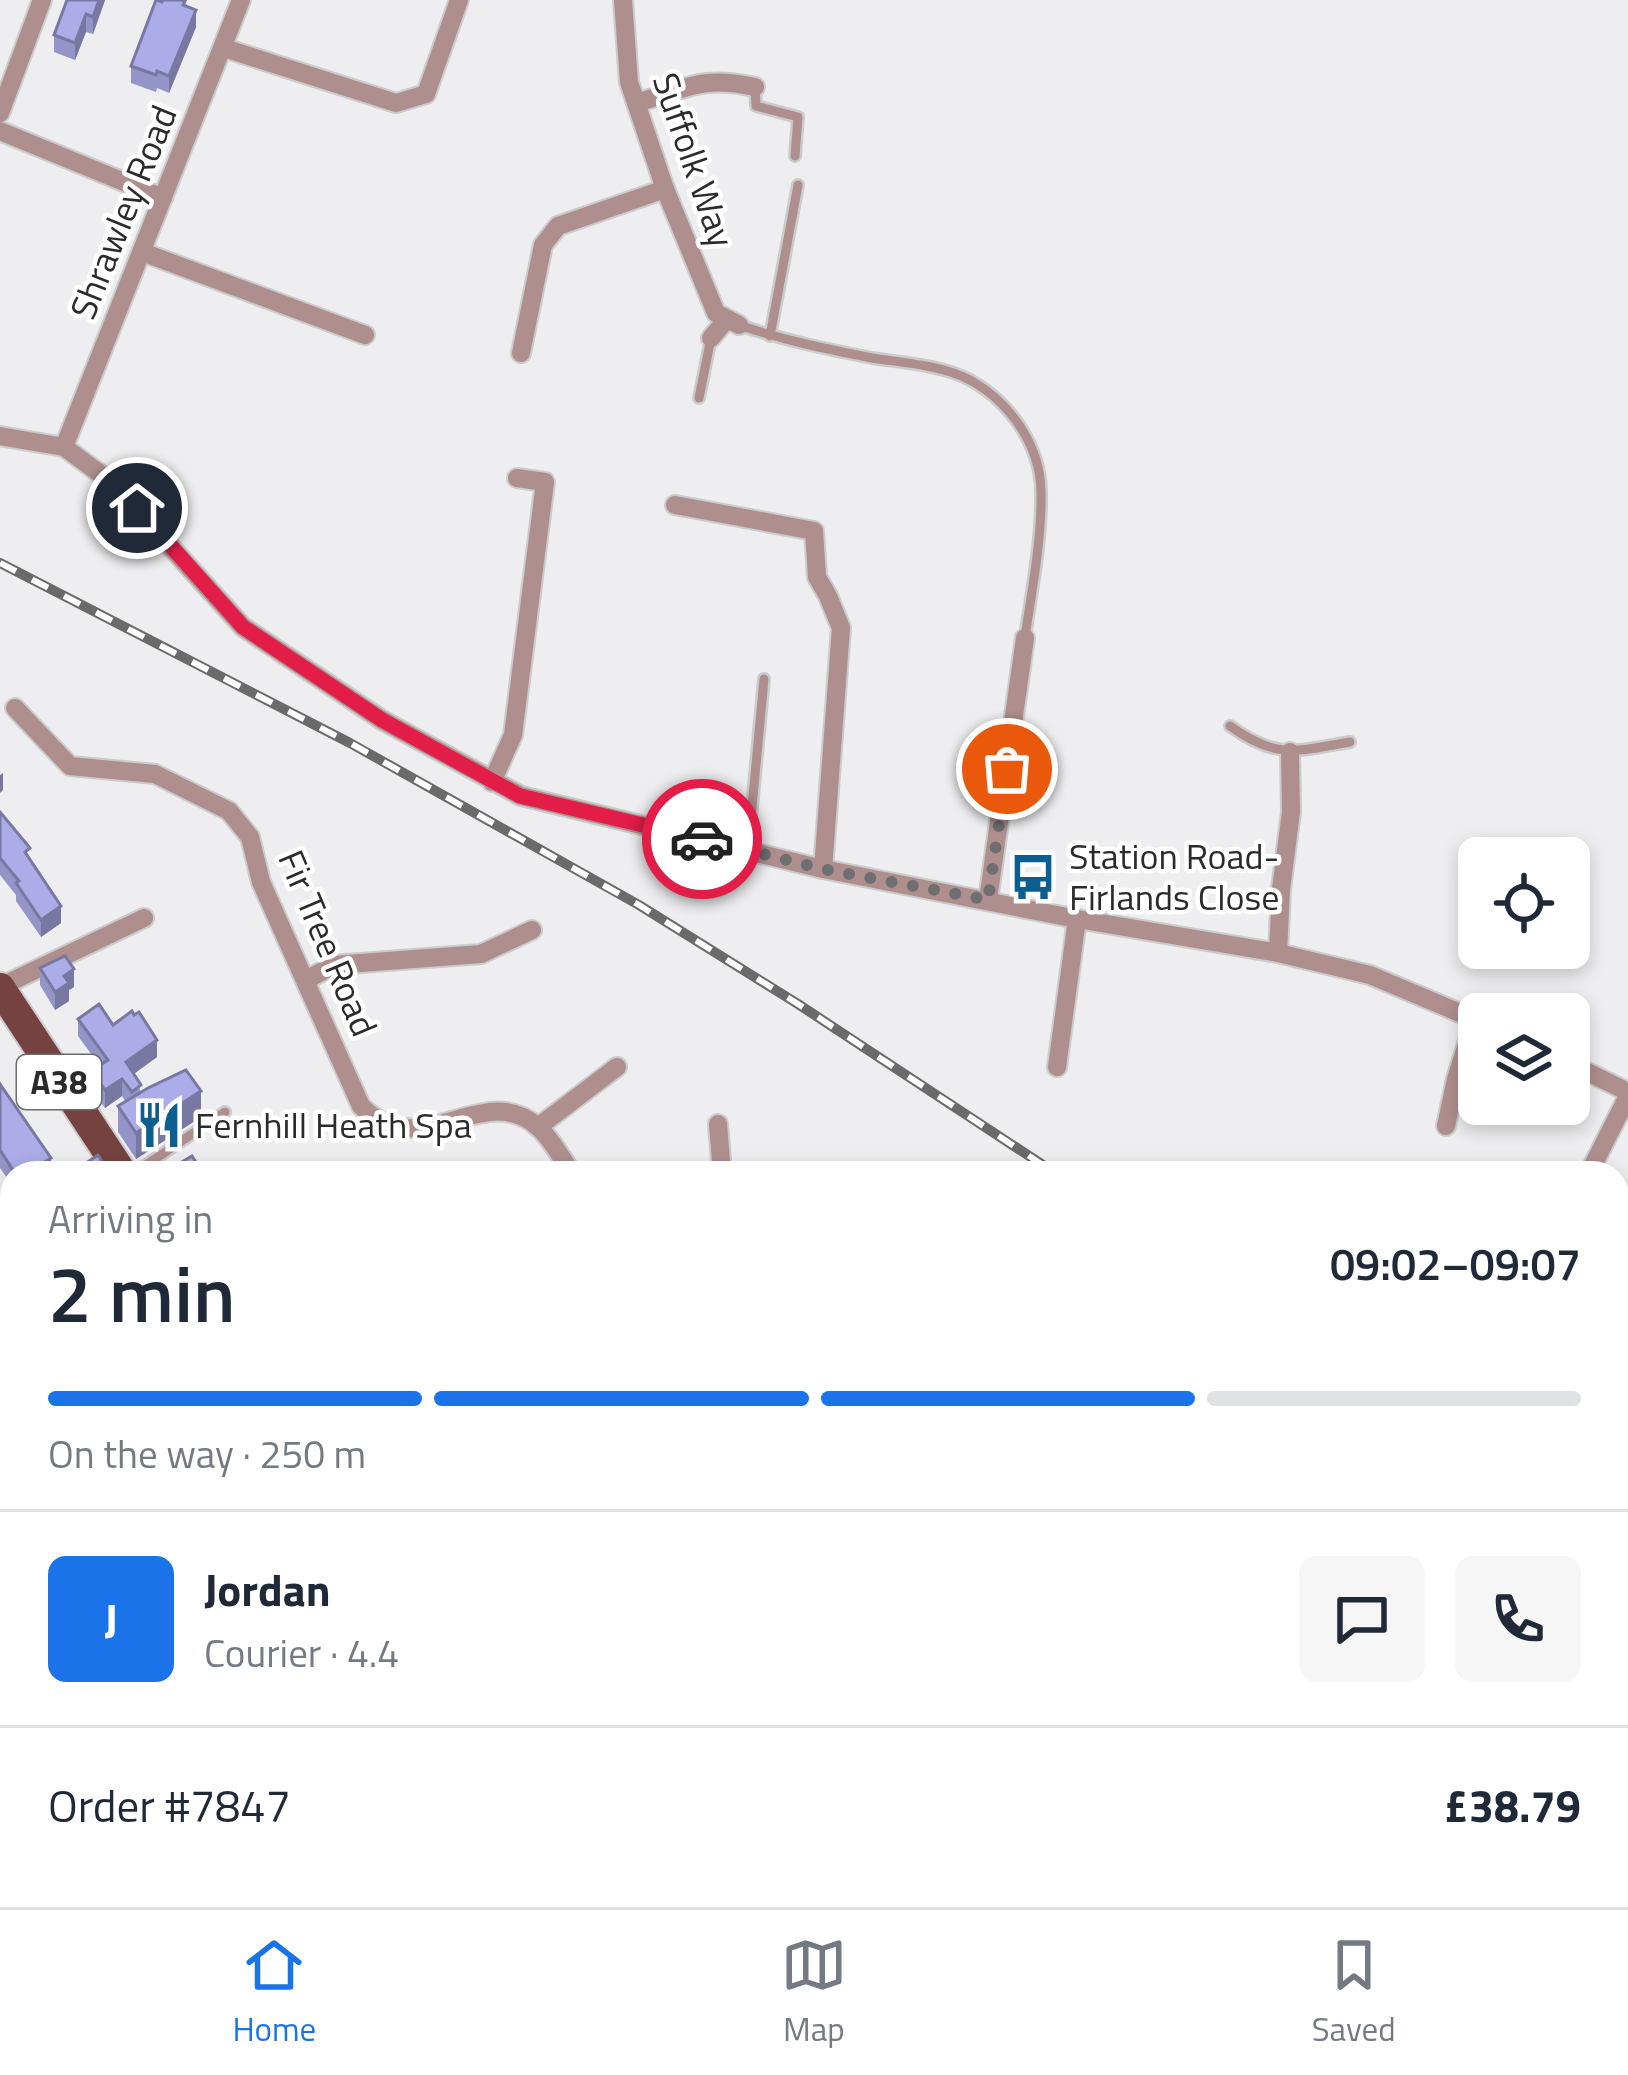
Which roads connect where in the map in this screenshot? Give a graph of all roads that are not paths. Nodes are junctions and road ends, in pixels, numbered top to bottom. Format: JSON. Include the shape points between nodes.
{"nodes":[{"id":1,"x":42,"y":0,"type":"edge"},
{"id":2,"x":242,"y":0,"type":"edge"},
{"id":3,"x":459,"y":0,"type":"edge"},
{"id":4,"x":623,"y":0,"type":"edge"},
{"id":5,"x":224,"y":48,"type":"junction"},
{"id":6,"x":755,"y":87,"type":"joint"},
{"id":7,"x":636,"y":104,"type":"junction"},
{"id":8,"x":0,"y":113,"type":"edge"},
{"id":9,"x":0,"y":131,"type":"edge"},
{"id":10,"x":794,"y":156,"type":"dead end"},
{"id":11,"x":798,"y":185,"type":"dead end"},
{"id":12,"x":665,"y":189,"type":"junction"},
{"id":13,"x":164,"y":198,"type":"junction"},
{"id":14,"x":142,"y":252,"type":"junction"},
{"id":15,"x":733,"y":322,"type":"junction"},
{"id":16,"x":526,"y":330,"type":"junction"},
{"id":17,"x":548,"y":332,"type":"dead end"},
{"id":18,"x":365,"y":335,"type":"dead end"},
{"id":19,"x":770,"y":335,"type":"junction"},
{"id":20,"x":711,"y":338,"type":"joint"},
{"id":21,"x":521,"y":352,"type":"dead end"},
{"id":22,"x":699,"y":398,"type":"dead end"},
{"id":23,"x":0,"y":436,"type":"edge"},
{"id":24,"x":64,"y":447,"type":"junction"},
{"id":25,"x":517,"y":478,"type":"dead end"},
{"id":26,"x":675,"y":505,"type":"dead end"},
{"id":27,"x":1025,"y":638,"type":"joint"},
{"id":28,"x":764,"y":680,"type":"dead end"},
{"id":29,"x":15,"y":707,"type":"dead end"},
{"id":30,"x":1230,"y":726,"type":"dead end"},
{"id":31,"x":1350,"y":742,"type":"dead end"},
{"id":32,"x":1290,"y":752,"type":"junction"},
{"id":33,"x":492,"y":782,"type":"junction"},
{"id":34,"x":748,"y":850,"type":"junction"},
{"id":35,"x":823,"y":869,"type":"junction"},
{"id":36,"x":988,"y":900,"type":"junction"},
{"id":37,"x":143,"y":918,"type":"dead end"},
{"id":38,"x":1078,"y":919,"type":"junction"},
{"id":39,"x":532,"y":930,"type":"dead end"},
{"id":40,"x":1278,"y":953,"type":"junction"},
{"id":41,"x":306,"y":980,"type":"junction"},
{"id":42,"x":0,"y":987,"type":"edge"},
{"id":43,"x":1458,"y":1012,"type":"edge"},
{"id":44,"x":1458,"y":1059,"type":"edge"},
{"id":45,"x":617,"y":1066,"type":"dead end"},
{"id":46,"x":1057,"y":1067,"type":"dead end"},
{"id":47,"x":1590,"y":1075,"type":"edge"},
{"id":48,"x":1628,"y":1094,"type":"edge"},
{"id":49,"x":225,"y":1112,"type":"dead end"},
{"id":50,"x":718,"y":1124,"type":"dead end"},
{"id":51,"x":1446,"y":1126,"type":"dead end"},
{"id":52,"x":538,"y":1127,"type":"junction"},
{"id":53,"x":105,"y":1161,"type":"edge"},
{"id":54,"x":152,"y":1161,"type":"edge"},
{"id":55,"x":563,"y":1161,"type":"edge"},
{"id":56,"x":721,"y":1161,"type":"edge"},
{"id":57,"x":1595,"y":1161,"type":"edge"}],
"edges":[{"from":1,"to":8,"type":"street"},
{"from":2,"to":5,"type":"street","name":"Shrawley Road"},
{"from":3,"to":5,"type":"street","via":[[426,94],[396,104]]},
{"from":4,"to":7,"type":"street","name":"Suffolk Way"},
{"from":5,"to":13,"type":"street","name":"Shrawley Road"},
{"from":6,"to":7,"type":"street","via":[[698,82]]},
{"from":6,"to":10,"type":"lane","via":[[756,106],[798,117]]},
{"from":7,"to":12,"type":"street","name":"Suffolk Way"},
{"from":9,"to":13,"type":"street"},
{"from":11,"to":19,"type":"lane"},
{"from":12,"to":15,"type":"street","name":"Suffolk Way","via":[[716,313]]},
{"from":12,"to":16,"type":"street","via":[[558,226],[543,245]]},
{"from":13,"to":14,"type":"street","name":"Shrawley Road"},
{"from":14,"to":18,"type":"street"},
{"from":14,"to":24,"type":"street","name":"Shrawley Road"},
{"from":15,"to":19,"type":"lane"},
{"from":15,"to":20,"type":"street"},
{"from":16,"to":17,"type":"street"},
{"from":16,"to":21,"type":"street"},
{"from":19,"to":27,"type":"lane","via":[[968,379],[1018,422],[1041,487]]},
{"from":20,"to":22,"type":"lane"},
{"from":23,"to":24,"type":"street"},
{"from":24,"to":33,"type":"street","via":[[114,484],[243,627]]},
{"from":25,"to":33,"type":"street","via":[[545,482],[513,735]]},
{"from":26,"to":35,"type":"street","via":[[814,531],[817,577],[841,628]]},
{"from":27,"to":36,"type":"street"},
{"from":28,"to":34,"type":"lane"},
{"from":29,"to":41,"type":"street","name":"Fir Tree Road","via":[[70,766],[155,774],[229,811],[250,837],[261,882]]},
{"from":30,"to":32,"type":"lane"},
{"from":31,"to":32,"type":"lane"},
{"from":32,"to":40,"type":"street"},
{"from":33,"to":34,"type":"street","via":[[579,812]]},
{"from":34,"to":35,"type":"street"},
{"from":35,"to":36,"type":"street"},
{"from":36,"to":38,"type":"street"},
{"from":37,"to":42,"type":"street"},
{"from":38,"to":40,"type":"street"},
{"from":38,"to":46,"type":"street"},
{"from":39,"to":41,"type":"street","via":[[481,954],[334,965]]},
{"from":40,"to":43,"type":"street","via":[[1370,975]]},
{"from":41,"to":52,"type":"street","name":"Fir Tree Road","via":[[362,1106],[377,1122],[407,1130],[493,1111]]},
{"from":42,"to":53,"type":"main road","number":"A38"},
{"from":44,"to":51,"type":"street","via":[[1444,1087]]},
{"from":45,"to":52,"type":"street"},
{"from":47,"to":48,"type":"street"},
{"from":48,"to":57,"type":"street"},
{"from":49,"to":54,"type":"lane"},
{"from":50,"to":56,"type":"street"},
{"from":52,"to":55,"type":"street"}]}
